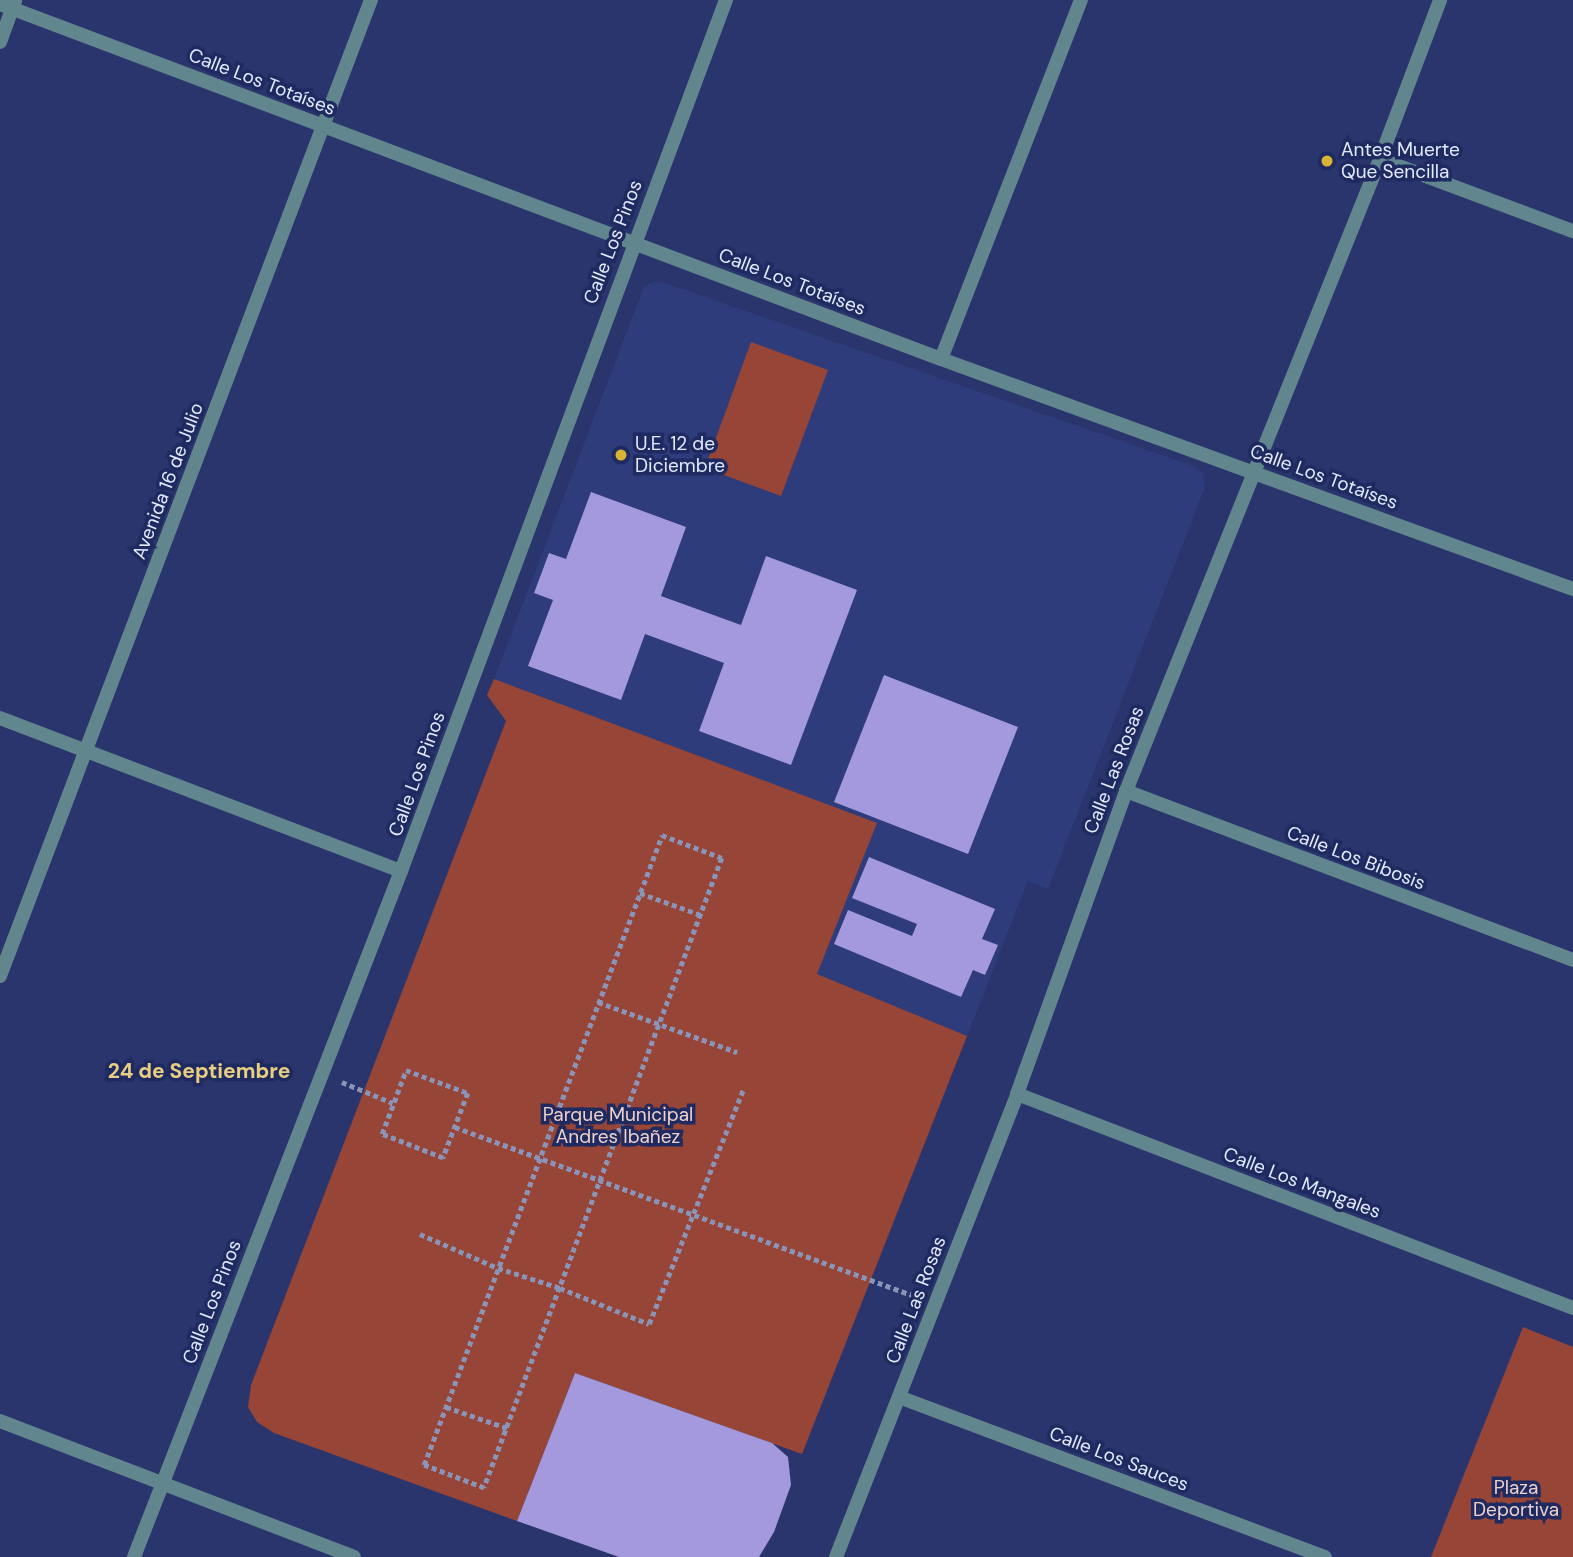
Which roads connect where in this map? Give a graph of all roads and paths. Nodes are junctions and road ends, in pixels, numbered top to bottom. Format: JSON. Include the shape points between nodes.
{"nodes":[{"id":1,"x":371,"y":0,"type":"edge"},
{"id":2,"x":726,"y":0,"type":"edge"},
{"id":3,"x":1082,"y":0,"type":"edge"},
{"id":4,"x":1440,"y":0,"type":"edge"},
{"id":5,"x":10,"y":4,"type":"edge"},
{"id":6,"x":0,"y":43,"type":"edge"},
{"id":7,"x":322,"y":125,"type":"junction"},
{"id":8,"x":1380,"y":159,"type":"junction"},
{"id":9,"x":1573,"y":231,"type":"edge"},
{"id":10,"x":633,"y":243,"type":"junction"},
{"id":11,"x":941,"y":359,"type":"junction"},
{"id":12,"x":1253,"y":470,"type":"junction"},
{"id":13,"x":1573,"y":589,"type":"edge"},
{"id":14,"x":0,"y":718,"type":"edge"},
{"id":15,"x":87,"y":751,"type":"junction"},
{"id":16,"x":1126,"y":791,"type":"junction"},
{"id":17,"x":401,"y":871,"type":"junction"},
{"id":18,"x":640,"y":893,"type":"junction"},
{"id":19,"x":701,"y":915,"type":"junction"},
{"id":20,"x":1573,"y":960,"type":"edge"},
{"id":21,"x":0,"y":976,"type":"edge"},
{"id":22,"x":598,"y":1002,"type":"junction"},
{"id":23,"x":659,"y":1024,"type":"junction"},
{"id":24,"x":737,"y":1052,"type":"dead end"},
{"id":25,"x":322,"y":1074,"type":"junction"},
{"id":26,"x":744,"y":1088,"type":"dead end"},
{"id":27,"x":1017,"y":1094,"type":"junction"},
{"id":28,"x":393,"y":1103,"type":"junction"},
{"id":29,"x":455,"y":1127,"type":"junction"},
{"id":30,"x":540,"y":1158,"type":"junction"},
{"id":31,"x":601,"y":1180,"type":"junction"},
{"id":32,"x":693,"y":1214,"type":"junction"},
{"id":33,"x":420,"y":1234,"type":"dead end"},
{"id":34,"x":498,"y":1268,"type":"junction"},
{"id":35,"x":560,"y":1288,"type":"junction"},
{"id":36,"x":935,"y":1303,"type":"junction"},
{"id":37,"x":1573,"y":1308,"type":"edge"},
{"id":38,"x":899,"y":1397,"type":"junction"},
{"id":39,"x":446,"y":1407,"type":"junction"},
{"id":40,"x":0,"y":1421,"type":"edge"},
{"id":41,"x":507,"y":1428,"type":"junction"},
{"id":42,"x":162,"y":1483,"type":"junction"},
{"id":43,"x":134,"y":1557,"type":"edge"},
{"id":44,"x":354,"y":1557,"type":"edge"},
{"id":45,"x":836,"y":1557,"type":"edge"},
{"id":46,"x":1325,"y":1557,"type":"edge"}],
"edges":[{"from":1,"to":7,"type":"street","name":"Avenida 16 de Julio"},
{"from":2,"to":10,"type":"street","name":"Calle Los Pinos"},
{"from":3,"to":11,"type":"street"},
{"from":4,"to":8,"type":"street","name":"Calle Las Rosas"},
{"from":5,"to":6,"type":"street"},
{"from":5,"to":7,"type":"street","name":"Calle Los Totaíses"},
{"from":7,"to":10,"type":"street","name":"Calle Los Totaíses"},
{"from":7,"to":15,"type":"street","name":"Avenida 16 de Julio"},
{"from":8,"to":9,"type":"street"},
{"from":8,"to":12,"type":"street","name":"Calle Las Rosas"},
{"from":10,"to":11,"type":"street","name":"Calle Los Totaíses"},
{"from":10,"to":17,"type":"street","name":"Calle Los Pinos"},
{"from":11,"to":12,"type":"street","name":"Calle Los Totaíses"},
{"from":12,"to":13,"type":"street","name":"Calle Los Totaíses"},
{"from":12,"to":16,"type":"street","name":"Calle Las Rosas"},
{"from":14,"to":15,"type":"street"},
{"from":15,"to":17,"type":"street"},
{"from":15,"to":21,"type":"street","name":"Avenida 16 de Julio"},
{"from":16,"to":20,"type":"street","name":"Calle Los Bibosis"},
{"from":16,"to":27,"type":"street","name":"Calle Las Rosas"},
{"from":17,"to":25,"type":"street","name":"Calle Los Pinos"},
{"from":18,"to":19,"type":"path"},
{"from":18,"to":19,"type":"path","via":[[662,835],[722,858]]},
{"from":18,"to":22,"type":"path"},
{"from":19,"to":23,"type":"path"},
{"from":22,"to":23,"type":"path"},
{"from":22,"to":30,"type":"path"},
{"from":23,"to":24,"type":"path"},
{"from":23,"to":31,"type":"path"},
{"from":25,"to":28,"type":"path"},
{"from":25,"to":42,"type":"street","name":"Calle Los Pinos"},
{"from":26,"to":32,"type":"path"},
{"from":27,"to":36,"type":"street","name":"Calle Las Rosas"},
{"from":27,"to":37,"type":"street","name":"Calle Los Mangales"},
{"from":28,"to":29,"type":"path","via":[[382,1134],[443,1158]]},
{"from":28,"to":29,"type":"path","via":[[407,1070],[468,1093]]},
{"from":29,"to":30,"type":"path"},
{"from":30,"to":31,"type":"path"},
{"from":30,"to":34,"type":"path"},
{"from":31,"to":32,"type":"path"},
{"from":31,"to":35,"type":"path"},
{"from":32,"to":35,"type":"path","via":[[649,1324]]},
{"from":32,"to":36,"type":"path"},
{"from":33,"to":34,"type":"path"},
{"from":34,"to":35,"type":"path"},
{"from":34,"to":39,"type":"path"},
{"from":35,"to":41,"type":"path"},
{"from":36,"to":38,"type":"street","name":"Calle Las Rosas"},
{"from":38,"to":45,"type":"street","name":"Calle Las Rosas"},
{"from":38,"to":46,"type":"street","name":"Calle Los Sauces"},
{"from":39,"to":41,"type":"path"},
{"from":39,"to":41,"type":"path","via":[[424,1465],[484,1488]]},
{"from":40,"to":42,"type":"street"},
{"from":42,"to":43,"type":"street","name":"Calle Los Pinos"},
{"from":42,"to":44,"type":"street"}]}
